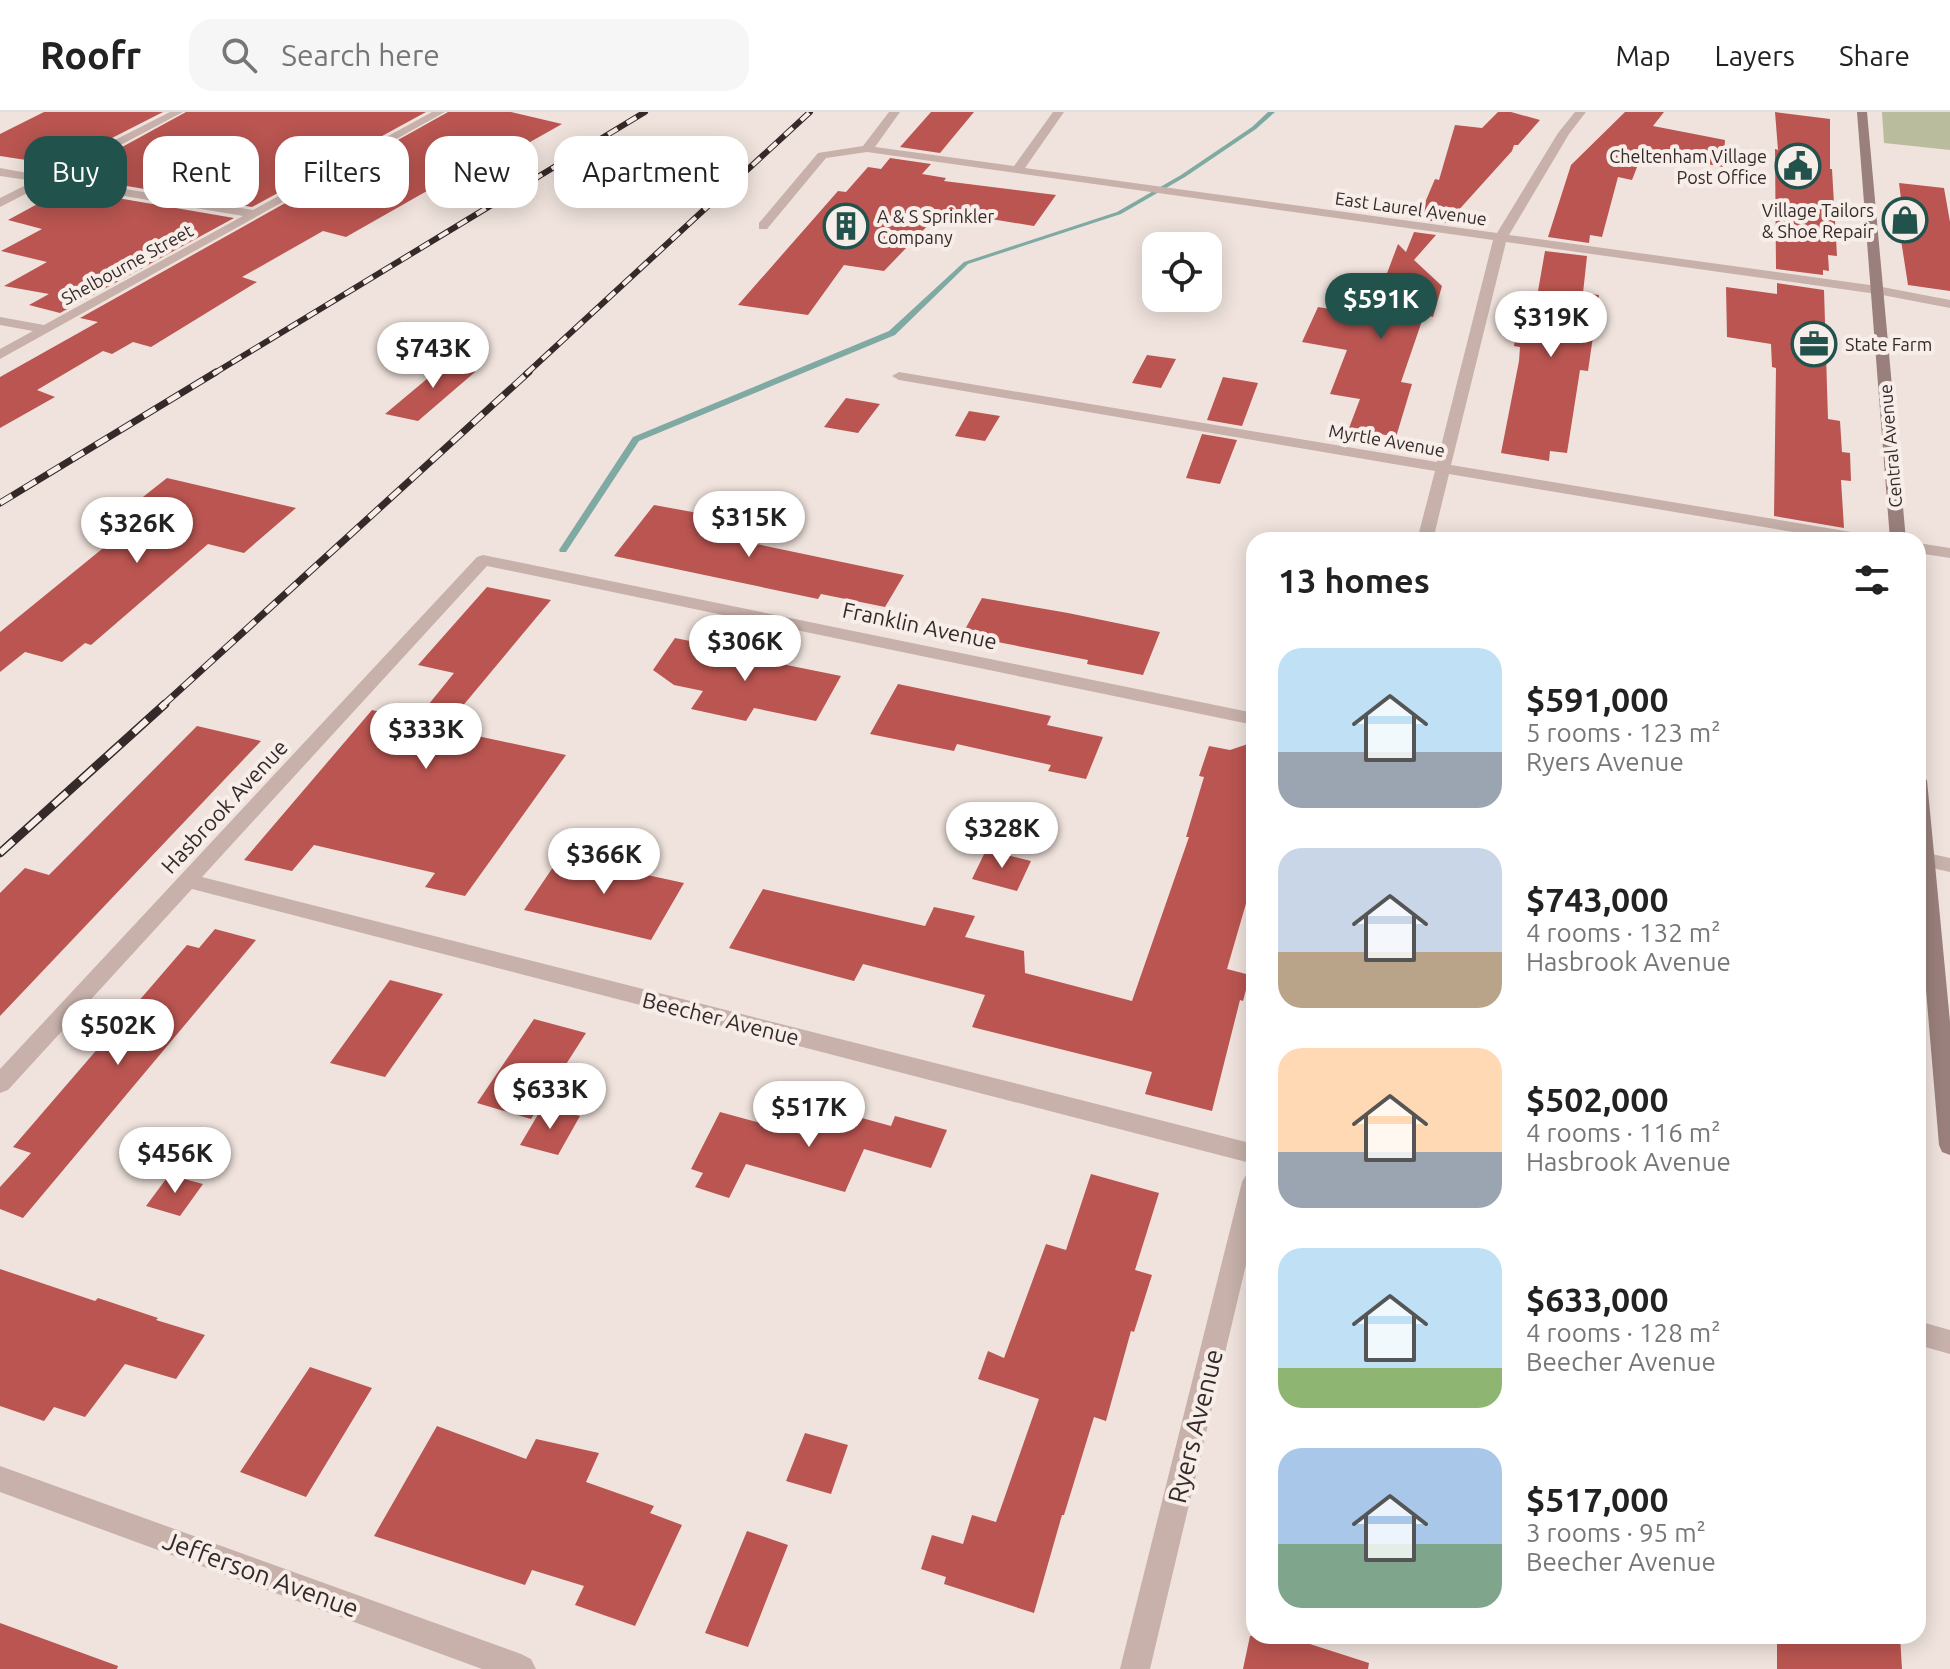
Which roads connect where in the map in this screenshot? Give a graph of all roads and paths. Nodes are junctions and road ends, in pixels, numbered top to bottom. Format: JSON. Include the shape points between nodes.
{"nodes":[{"id":1,"x":178,"y":112,"type":"edge"},
{"id":2,"x":440,"y":112,"type":"edge"},
{"id":3,"x":895,"y":112,"type":"edge"},
{"id":4,"x":1059,"y":112,"type":"edge"},
{"id":5,"x":1581,"y":112,"type":"edge"},
{"id":6,"x":1862,"y":112,"type":"edge"},
{"id":7,"x":127,"y":138,"type":"edge"},
{"id":8,"x":867,"y":149,"type":"junction"},
{"id":9,"x":1017,"y":170,"type":"junction"},
{"id":10,"x":0,"y":172,"type":"edge"},
{"id":11,"x":24,"y":176,"type":"edge"},
{"id":12,"x":24,"y":191,"type":"edge"},
{"id":13,"x":127,"y":192,"type":"edge"},
{"id":14,"x":0,"y":203,"type":"edge"},
{"id":15,"x":255,"y":214,"type":"junction"},
{"id":16,"x":763,"y":226,"type":"dead end"},
{"id":17,"x":1500,"y":239,"type":"junction"},
{"id":18,"x":1877,"y":290,"type":"junction"},
{"id":19,"x":1950,"y":304,"type":"edge"},
{"id":20,"x":0,"y":321,"type":"edge"},
{"id":21,"x":46,"y":330,"type":"junction"},
{"id":22,"x":0,"y":355,"type":"edge"},
{"id":23,"x":899,"y":376,"type":"dead end"},
{"id":24,"x":1443,"y":470,"type":"junction"},
{"id":25,"x":1427,"y":532,"type":"edge"},
{"id":26,"x":1820,"y":532,"type":"edge"},
{"id":27,"x":1897,"y":532,"type":"edge"},
{"id":28,"x":1926,"y":549,"type":"edge"},
{"id":29,"x":1950,"y":553,"type":"edge"},
{"id":30,"x":483,"y":560,"type":"joint"},
{"id":31,"x":1246,"y":717,"type":"edge"},
{"id":32,"x":1926,"y":860,"type":"edge"},
{"id":33,"x":1950,"y":865,"type":"edge"},
{"id":34,"x":188,"y":881,"type":"junction"},
{"id":35,"x":1926,"y":908,"type":"edge"},
{"id":36,"x":0,"y":1084,"type":"edge"},
{"id":37,"x":1950,"y":1145,"type":"edge"},
{"id":38,"x":1246,"y":1152,"type":"edge"},
{"id":39,"x":1246,"y":1215,"type":"edge"},
{"id":40,"x":1926,"y":1335,"type":"edge"},
{"id":41,"x":1950,"y":1342,"type":"edge"},
{"id":42,"x":0,"y":1479,"type":"edge"},
{"id":43,"x":521,"y":1669,"type":"edge"},
{"id":44,"x":1135,"y":1669,"type":"edge"}],
"edges":[{"from":1,"to":7,"type":"street"},
{"from":2,"to":15,"type":"street","name":"Shelbourne Street"},
{"from":3,"to":8,"type":"street"},
{"from":4,"to":9,"type":"street"},
{"from":5,"to":17,"type":"street"},
{"from":6,"to":18,"type":"main road","name":"Central Avenue"},
{"from":8,"to":9,"type":"street","name":"East Laurel Avenue"},
{"from":8,"to":16,"type":"street","via":[[822,155]]},
{"from":9,"to":17,"type":"street","name":"East Laurel Avenue"},
{"from":10,"to":11,"type":"street"},
{"from":12,"to":14,"type":"street"},
{"from":13,"to":15,"type":"street"},
{"from":15,"to":21,"type":"street","name":"Shelbourne Street"},
{"from":17,"to":18,"type":"street","name":"East Laurel Avenue"},
{"from":17,"to":24,"type":"street"},
{"from":18,"to":19,"type":"street","name":"East Laurel Avenue"},
{"from":18,"to":27,"type":"main road","name":"Central Avenue"},
{"from":20,"to":21,"type":"street"},
{"from":21,"to":22,"type":"street","name":"Shelbourne Street"},
{"from":23,"to":24,"type":"street","name":"Myrtle Avenue"},
{"from":24,"to":25,"type":"street"},
{"from":24,"to":26,"type":"street","name":"Myrtle Avenue"},
{"from":28,"to":29,"type":"street"},
{"from":30,"to":31,"type":"street","name":"Franklin Avenue"},
{"from":30,"to":34,"type":"street","name":"Hasbrook Avenue"},
{"from":32,"to":33,"type":"street"},
{"from":34,"to":36,"type":"street","name":"Hasbrook Avenue"},
{"from":34,"to":38,"type":"street","name":"Beecher Avenue"},
{"from":35,"to":37,"type":"main road"},
{"from":39,"to":44,"type":"street","name":"Ryers Avenue"},
{"from":40,"to":41,"type":"street"},
{"from":42,"to":43,"type":"street","name":"Jefferson Avenue"}]}
